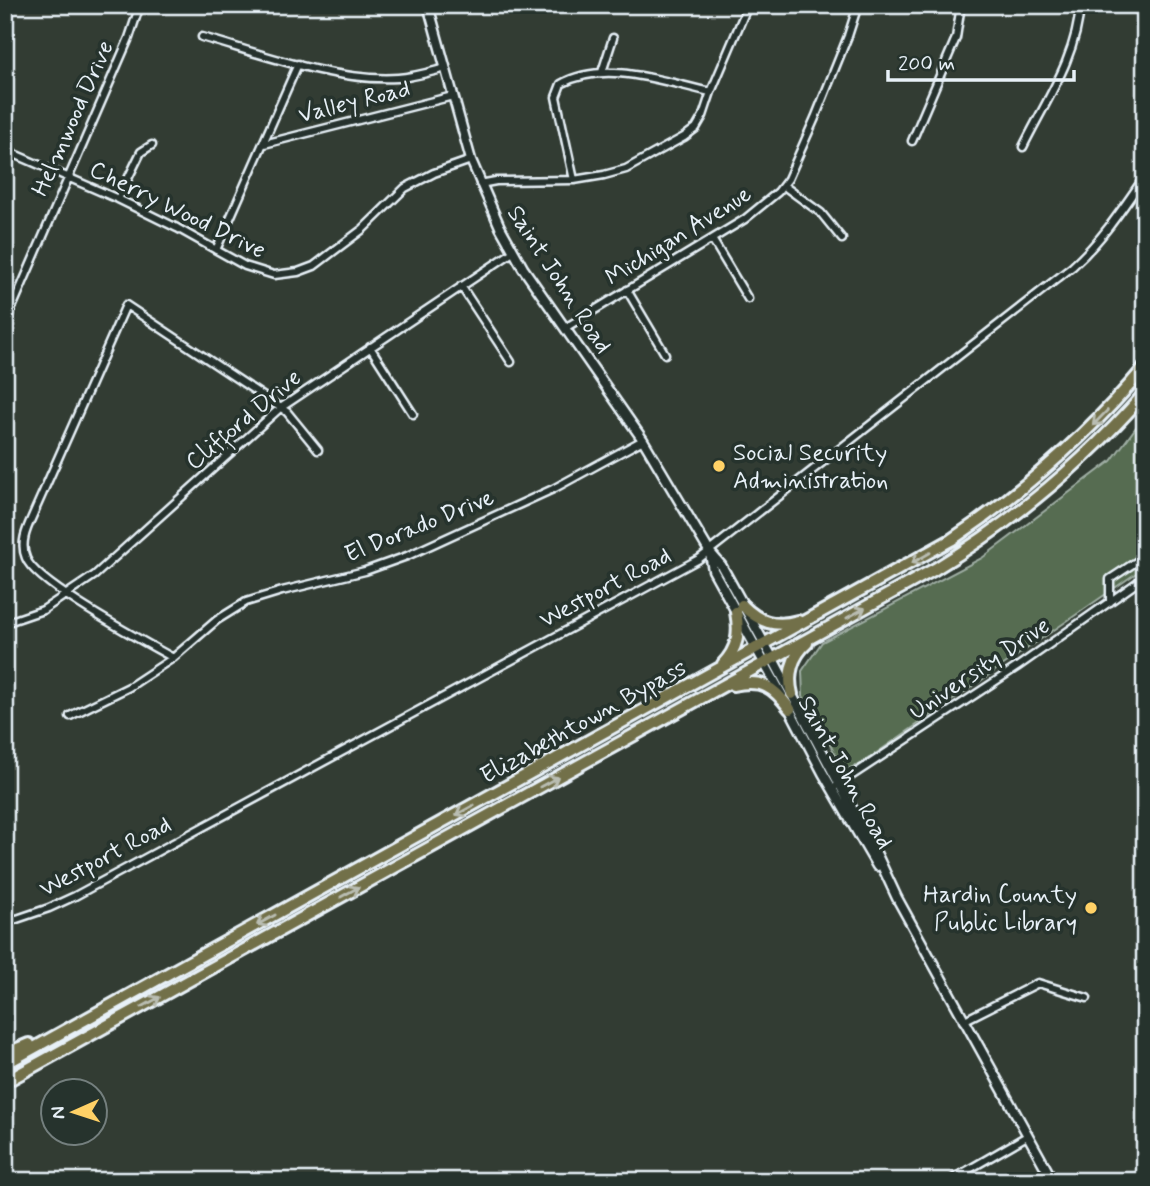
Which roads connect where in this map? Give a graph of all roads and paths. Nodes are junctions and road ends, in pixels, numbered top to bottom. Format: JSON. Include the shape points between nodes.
{"nodes":[{"id":1,"x":140,"y":5,"type":"edge"},
{"id":2,"x":428,"y":5,"type":"edge"},
{"id":3,"x":748,"y":5,"type":"edge"},
{"id":4,"x":858,"y":5,"type":"edge"},
{"id":5,"x":961,"y":5,"type":"edge"},
{"id":6,"x":1080,"y":5,"type":"edge"},
{"id":7,"x":202,"y":37,"type":"dead end"},
{"id":8,"x":614,"y":38,"type":"dead end"},
{"id":9,"x":298,"y":64,"type":"junction"},
{"id":10,"x":446,"y":68,"type":"junction"},
{"id":11,"x":602,"y":72,"type":"junction"},
{"id":12,"x":710,"y":92,"type":"junction"},
{"id":13,"x":453,"y":96,"type":"junction"},
{"id":14,"x":912,"y":141,"type":"dead end"},
{"id":15,"x":264,"y":144,"type":"junction"},
{"id":16,"x":152,"y":145,"type":"dead end"},
{"id":17,"x":1023,"y":148,"type":"dead end"},
{"id":18,"x":5,"y":150,"type":"edge"},
{"id":19,"x":471,"y":160,"type":"junction"},
{"id":20,"x":67,"y":176,"type":"junction"},
{"id":21,"x":1145,"y":176,"type":"edge"},
{"id":22,"x":574,"y":180,"type":"junction"},
{"id":23,"x":480,"y":184,"type":"junction"},
{"id":24,"x":784,"y":186,"type":"junction"},
{"id":25,"x":118,"y":200,"type":"junction"},
{"id":26,"x":712,"y":239,"type":"junction"},
{"id":27,"x":842,"y":239,"type":"dead end"},
{"id":28,"x":216,"y":250,"type":"junction"},
{"id":29,"x":513,"y":252,"type":"junction"},
{"id":30,"x":461,"y":286,"type":"junction"},
{"id":31,"x":627,"y":290,"type":"junction"},
{"id":32,"x":747,"y":299,"type":"dead end"},
{"id":33,"x":5,"y":324,"type":"edge"},
{"id":34,"x":565,"y":328,"type":"junction"},
{"id":35,"x":370,"y":347,"type":"junction"},
{"id":36,"x":665,"y":354,"type":"dead end"},
{"id":37,"x":511,"y":362,"type":"dead end"},
{"id":38,"x":1145,"y":367,"type":"edge"},
{"id":39,"x":1145,"y":393,"type":"edge"},
{"id":40,"x":279,"y":409,"type":"junction"},
{"id":41,"x":413,"y":414,"type":"dead end"},
{"id":42,"x":643,"y":440,"type":"junction"},
{"id":43,"x":318,"y":450,"type":"dead end"},
{"id":44,"x":709,"y":551,"type":"junction"},
{"id":45,"x":1145,"y":556,"type":"edge"},
{"id":46,"x":1145,"y":577,"type":"edge"},
{"id":47,"x":68,"y":595,"type":"junction"},
{"id":48,"x":1110,"y":602,"type":"junction"},
{"id":49,"x":739,"y":608,"type":"junction"},
{"id":50,"x":824,"y":612,"type":"junction"},
{"id":51,"x":5,"y":624,"type":"edge"},
{"id":52,"x":831,"y":627,"type":"junction"},
{"id":53,"x":761,"y":647,"type":"junction"},
{"id":54,"x":173,"y":658,"type":"junction"},
{"id":55,"x":769,"y":661,"type":"junction"},
{"id":56,"x":709,"y":676,"type":"junction"},
{"id":57,"x":717,"y":690,"type":"junction"},
{"id":58,"x":792,"y":694,"type":"junction"},
{"id":59,"x":790,"y":709,"type":"junction"},
{"id":60,"x":70,"y":716,"type":"dead end"},
{"id":61,"x":836,"y":786,"type":"junction"},
{"id":62,"x":5,"y":923,"type":"edge"},
{"id":63,"x":1087,"y":998,"type":"dead end"},
{"id":64,"x":83,"y":1020,"type":"junction"},
{"id":65,"x":118,"y":1020,"type":"junction"},
{"id":66,"x":963,"y":1021,"type":"junction"},
{"id":67,"x":5,"y":1054,"type":"edge"},
{"id":68,"x":5,"y":1064,"type":"edge"},
{"id":69,"x":5,"y":1082,"type":"edge"},
{"id":70,"x":5,"y":1089,"type":"edge"},
{"id":71,"x":1027,"y":1136,"type":"junction"},
{"id":72,"x":949,"y":1181,"type":"edge"},
{"id":73,"x":1053,"y":1181,"type":"edge"}],
"edges":[{"from":1,"to":20,"type":"street","name":"Helmwood Drive"},
{"from":2,"to":10,"type":"street","name":"Saint John Road"},
{"from":3,"to":12,"type":"street"},
{"from":4,"to":24,"type":"street","name":"Michigan Avenue"},
{"from":5,"to":14,"type":"street","via":[[956,38]]},
{"from":6,"to":17,"type":"street","via":[[1070,53]]},
{"from":7,"to":9,"type":"street"},
{"from":8,"to":11,"type":"street"},
{"from":9,"to":10,"type":"street","via":[[376,78]]},
{"from":9,"to":15,"type":"street"},
{"from":10,"to":13,"type":"street","name":"Saint John Road"},
{"from":11,"to":12,"type":"street"},
{"from":11,"to":22,"type":"street","via":[[570,80],[556,92]]},
{"from":12,"to":22,"type":"street","via":[[700,123],[684,137],[626,169]]},
{"from":13,"to":15,"type":"street","name":"Valley Road"},
{"from":13,"to":19,"type":"street","name":"Saint John Road"},
{"from":15,"to":28,"type":"street"},
{"from":16,"to":25,"type":"street","via":[[141,152]]},
{"from":18,"to":20,"type":"street","name":"Cherry Wood Drive"},
{"from":19,"to":23,"type":"street","name":"Saint John Road"},
{"from":19,"to":28,"type":"street","name":"Cherry Wood Drive","via":[[405,188],[349,241],[298,272],[266,274]]},
{"from":20,"to":25,"type":"street","name":"Cherry Wood Drive"},
{"from":20,"to":33,"type":"street","name":"Helmwood Drive"},
{"from":21,"to":44,"type":"street","name":"Westport Road","via":[[1107,230],[1072,267]]},
{"from":22,"to":23,"type":"street"},
{"from":23,"to":29,"type":"street","name":"Saint John Road"},
{"from":24,"to":26,"type":"street","name":"Michigan Avenue"},
{"from":24,"to":27,"type":"street","via":[[821,213]]},
{"from":25,"to":28,"type":"street","name":"Cherry Wood Drive"},
{"from":26,"to":31,"type":"street","name":"Michigan Avenue"},
{"from":26,"to":32,"type":"street"},
{"from":29,"to":30,"type":"street","name":"Clifford Drive"},
{"from":29,"to":34,"type":"street","name":"Saint John Road"},
{"from":30,"to":35,"type":"street","name":"Clifford Drive"},
{"from":30,"to":37,"type":"street"},
{"from":31,"to":34,"type":"street","name":"Michigan Avenue"},
{"from":31,"to":36,"type":"street"},
{"from":34,"to":42,"type":"street","name":"Saint John Road"},
{"from":35,"to":40,"type":"street","name":"Clifford Drive"},
{"from":35,"to":41,"type":"street"},
{"from":38,"to":50,"type":"highway","name":"Elizabethtown Bypass","one_way":true,"via":[[1078,440],[1002,505],[916,561]]},
{"from":52,"to":39,"type":"highway","name":"Elizabethtown Bypass","one_way":true,"via":[[935,569],[1009,520],[1080,461]]},
{"from":40,"to":43,"type":"street","via":[[287,412]]},
{"from":40,"to":47,"type":"street","name":"Clifford Drive","via":[[111,563]]},
{"from":40,"to":47,"type":"street","via":[[126,305],[24,537],[32,569]]},
{"from":42,"to":44,"type":"street","name":"Saint John Road"},
{"from":42,"to":54,"type":"street","name":"El Dorado Drive","via":[[553,489],[407,556],[365,572],[246,602]]},
{"from":44,"to":49,"type":"street","name":"Saint John Road","via":[[713,570]]},
{"from":44,"to":62,"type":"street","name":"Westport Road","via":[[75,896]]},
{"from":45,"to":48,"type":"street","via":[[1110,579]]},
{"from":46,"to":48,"type":"street","name":"University Drive"},
{"from":47,"to":51,"type":"street","name":"Clifford Drive","via":[[34,615]]},
{"from":47,"to":54,"type":"street"},
{"from":48,"to":61,"type":"street","name":"University Drive"},
{"from":49,"to":50,"type":"highway","via":[[775,625]]},
{"from":49,"to":53,"type":"street","name":"Saint John Road"},
{"from":49,"to":56,"type":"highway","via":[[735,648]]},
{"from":50,"to":53,"type":"highway","name":"Elizabethtown Bypass"},
{"from":52,"to":55,"type":"highway","name":"Elizabethtown Bypass"},
{"from":52,"to":58,"type":"highway","via":[[797,655],[791,671]]},
{"from":53,"to":55,"type":"street","name":"Saint John Road"},
{"from":53,"to":56,"type":"highway","name":"Elizabethtown Bypass"},
{"from":54,"to":60,"type":"street","name":"El Dorado Drive","via":[[129,687]]},
{"from":55,"to":57,"type":"highway","name":"Elizabethtown Bypass"},
{"from":55,"to":58,"type":"street","name":"Saint John Road"},
{"from":55,"to":59,"type":"street","name":"Saint John Road"},
{"from":56,"to":64,"type":"highway","name":"Elizabethtown Bypass","one_way":true},
{"from":57,"to":59,"type":"highway","via":[[761,684],[777,692]]},
{"from":65,"to":57,"type":"highway","name":"Elizabethtown Bypass","one_way":true},
{"from":58,"to":61,"type":"street","name":"Saint John Road"},
{"from":59,"to":61,"type":"street","name":"Saint John Road"},
{"from":61,"to":66,"type":"street","name":"Saint John Road"},
{"from":63,"to":66,"type":"street","via":[[1038,983]]},
{"from":64,"to":67,"type":"highway"},
{"from":64,"to":68,"type":"highway","name":"Elizabethtown Bypass"},
{"from":65,"to":69,"type":"highway","name":"Elizabethtown Bypass"},
{"from":65,"to":70,"type":"highway"},
{"from":66,"to":71,"type":"street","name":"Saint John Road"},
{"from":71,"to":72,"type":"street"},
{"from":71,"to":73,"type":"street","name":"Saint John Road"}]}
